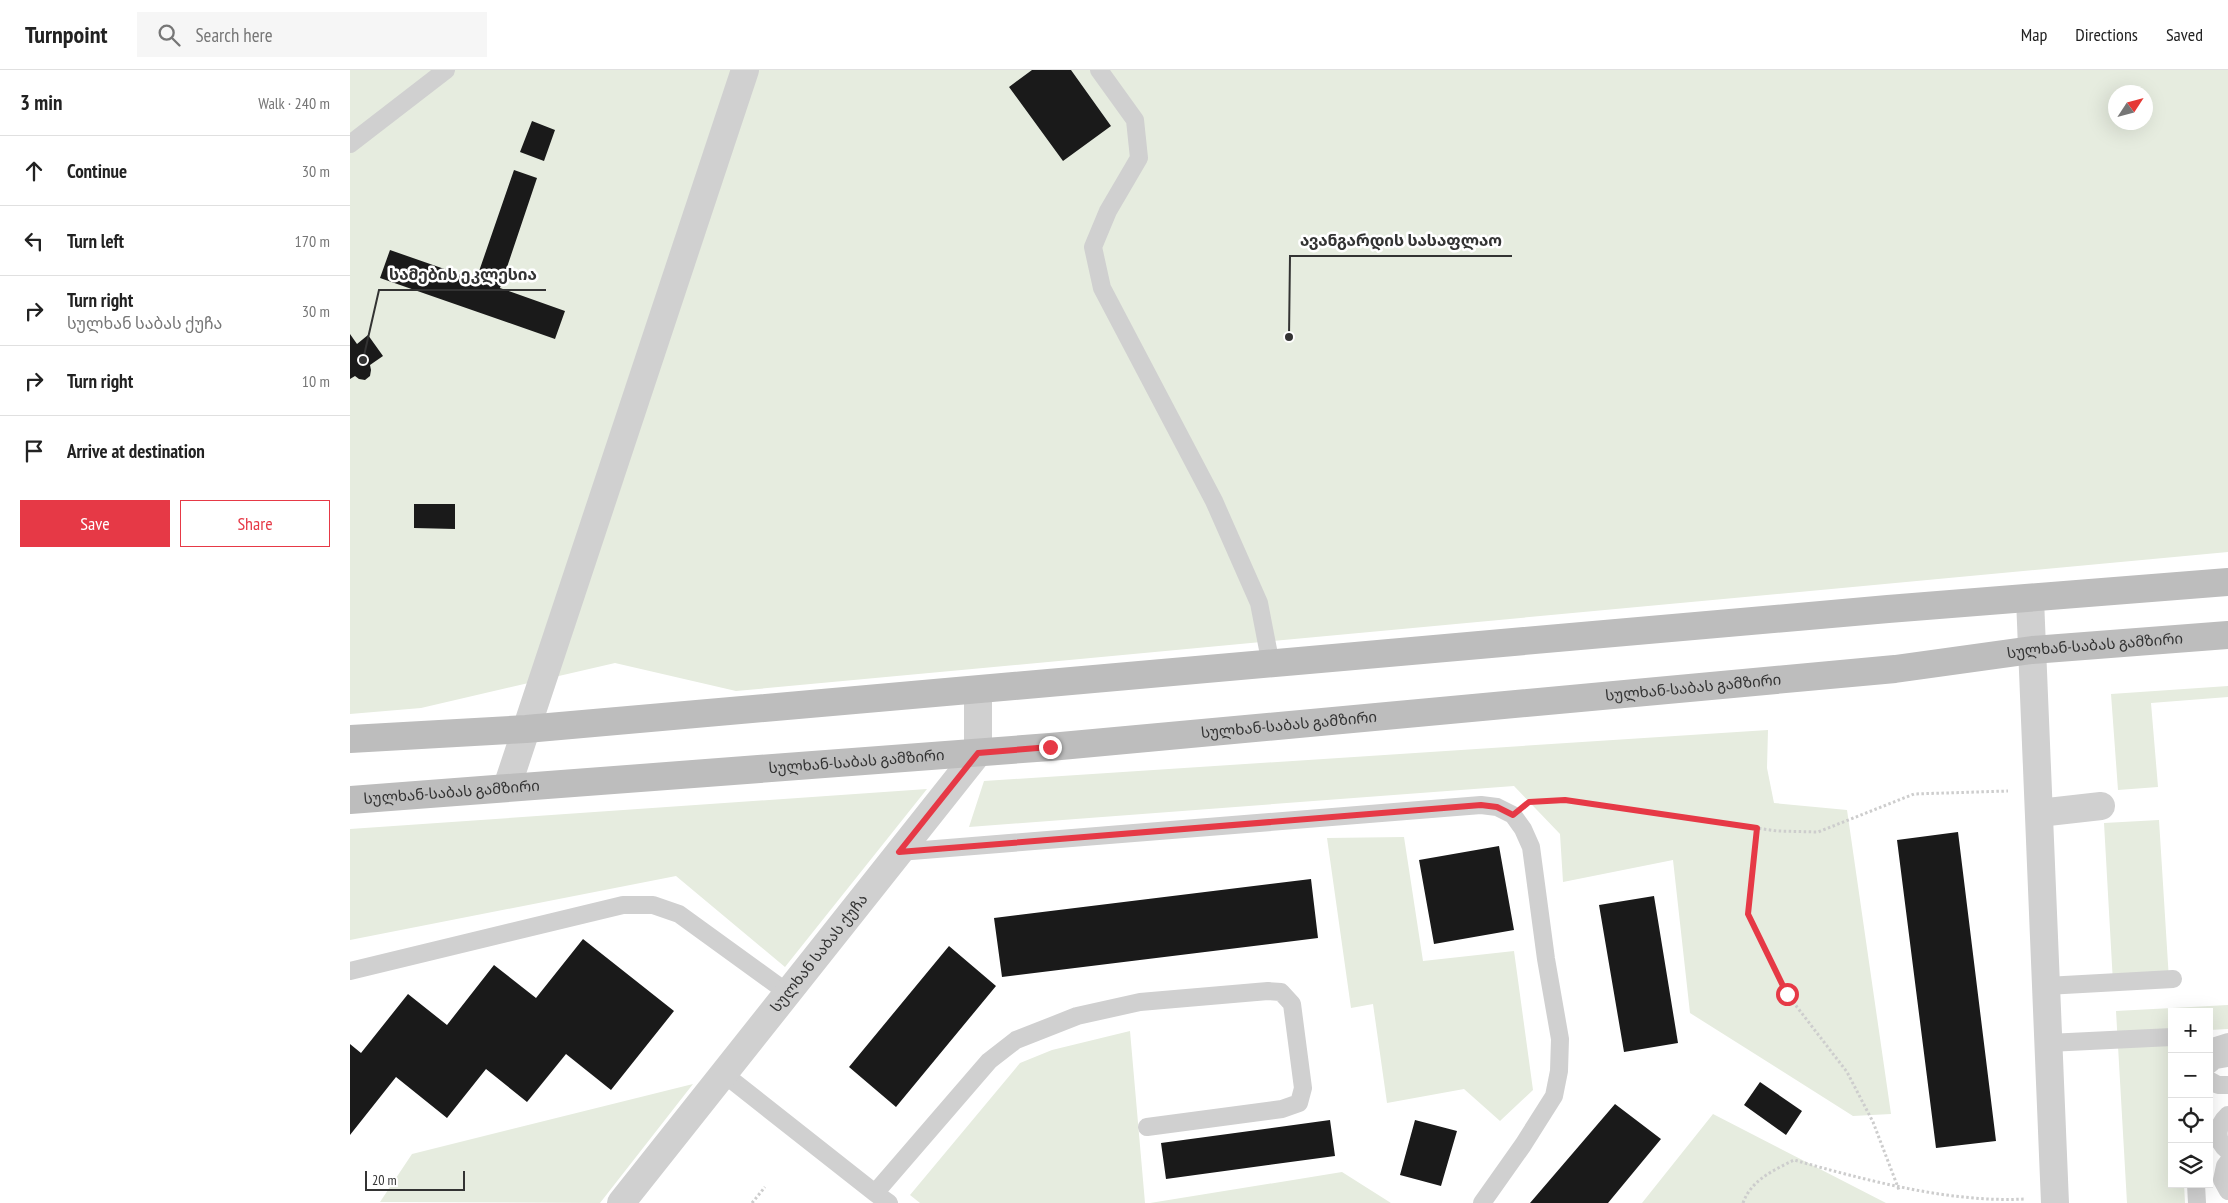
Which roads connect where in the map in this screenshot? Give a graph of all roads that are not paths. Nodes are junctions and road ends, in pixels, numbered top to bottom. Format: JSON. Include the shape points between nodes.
{"nodes":[{"id":1,"x":446,"y":70,"type":"edge"},
{"id":2,"x":745,"y":70,"type":"edge"},
{"id":3,"x":1099,"y":70,"type":"edge"},
{"id":4,"x":350,"y":144,"type":"edge"},
{"id":5,"x":2228,"y":582,"type":"edge"},
{"id":6,"x":2030,"y":599,"type":"junction"},
{"id":7,"x":2228,"y":635,"type":"edge"},
{"id":8,"x":2032,"y":650,"type":"junction"},
{"id":9,"x":1271,"y":665,"type":"junction"},
{"id":10,"x":978,"y":690,"type":"junction"},
{"id":11,"x":526,"y":729,"type":"junction"},
{"id":12,"x":350,"y":739,"type":"edge"},
{"id":13,"x":978,"y":753,"type":"junction"},
{"id":14,"x":507,"y":787,"type":"junction"},
{"id":15,"x":350,"y":800,"type":"edge"},
{"id":16,"x":2038,"y":802,"type":"junction"},
{"id":17,"x":2101,"y":806,"type":"dead end"},
{"id":18,"x":899,"y":852,"type":"junction"},
{"id":19,"x":350,"y":971,"type":"edge"},
{"id":20,"x":2173,"y":979,"type":"dead end"},
{"id":21,"x":2046,"y":986,"type":"junction"},
{"id":22,"x":788,"y":993,"type":"junction"},
{"id":23,"x":2168,"y":1038,"type":"edge"},
{"id":24,"x":2048,"y":1043,"type":"junction"},
{"id":25,"x":2219,"y":1046,"type":"edge"},
{"id":26,"x":2213,"y":1062,"type":"edge"},
{"id":27,"x":724,"y":1074,"type":"junction"},
{"id":28,"x":2213,"y":1082,"type":"edge"},
{"id":29,"x":2228,"y":1085,"type":"edge"},
{"id":30,"x":2228,"y":1115,"type":"edge"},
{"id":31,"x":1147,"y":1127,"type":"dead end"},
{"id":32,"x":2228,"y":1152,"type":"edge"},
{"id":33,"x":2228,"y":1162,"type":"edge"},
{"id":34,"x":2196,"y":1188,"type":"edge"},
{"id":35,"x":2228,"y":1191,"type":"edge"},
{"id":36,"x":882,"y":1198,"type":"edge"},
{"id":37,"x":2052,"y":1199,"type":"edge"},
{"id":38,"x":622,"y":1203,"type":"edge"},
{"id":39,"x":1482,"y":1203,"type":"edge"},
{"id":40,"x":2197,"y":1203,"type":"edge"}],
"edges":[{"from":1,"to":4,"type":"lane"},
{"from":2,"to":11,"type":"street"},
{"from":3,"to":9,"type":"lane","via":[[1135,120],[1139,158],[1108,211],[1093,247],[1102,288],[1221,518],[1259,603]]},
{"from":5,"to":6,"type":"main road"},
{"from":6,"to":8,"type":"street"},
{"from":6,"to":9,"type":"main road"},
{"from":7,"to":8,"type":"main road","name":"სულხან-საბას გამზირი"},
{"from":8,"to":13,"type":"main road","name":"სულხან-საბას გამზირი","via":[[1885,670]]},
{"from":8,"to":16,"type":"street"},
{"from":9,"to":10,"type":"main road"},
{"from":10,"to":11,"type":"main road"},
{"from":10,"to":13,"type":"street"},
{"from":11,"to":12,"type":"main road"},
{"from":11,"to":14,"type":"street"},
{"from":13,"to":14,"type":"main road","name":"სულხან-საბას გამზირი"},
{"from":13,"to":18,"type":"street","name":"სულხან საბას ქუჩა"},
{"from":14,"to":15,"type":"main road","name":"სულხან-საბას გამზირი"},
{"from":16,"to":17,"type":"street"},
{"from":16,"to":21,"type":"street"},
{"from":18,"to":22,"type":"street","name":"სულხან საბას ქუჩა"},
{"from":18,"to":39,"type":"lane","via":[[1481,805],[1497,807],[1513,815],[1531,847],[1560,1039],[1559,1071],[1554,1096]]},
{"from":19,"to":22,"type":"lane","via":[[623,905],[653,905],[680,914]]},
{"from":20,"to":21,"type":"lane"},
{"from":21,"to":24,"type":"street"},
{"from":22,"to":27,"type":"street","name":"სულხან საბას ქუჩა"},
{"from":23,"to":24,"type":"lane"},
{"from":24,"to":37,"type":"street"},
{"from":25,"to":26,"type":"lane"},
{"from":27,"to":36,"type":"lane"},
{"from":27,"to":38,"type":"street","name":"სულხან საბას ქუჩა"},
{"from":28,"to":29,"type":"lane"},
{"from":30,"to":32,"type":"lane","via":[[2222,1120],[2218,1133],[2222,1147]]},
{"from":31,"to":36,"type":"lane","via":[[1282,1110],[1299,1103],[1303,1088],[1292,1004],[1281,992],[1140,1002],[1078,1016],[1016,1040],[989,1061]]},
{"from":33,"to":35,"type":"lane","via":[[2222,1173]]},
{"from":34,"to":40,"type":"lane"}]}
